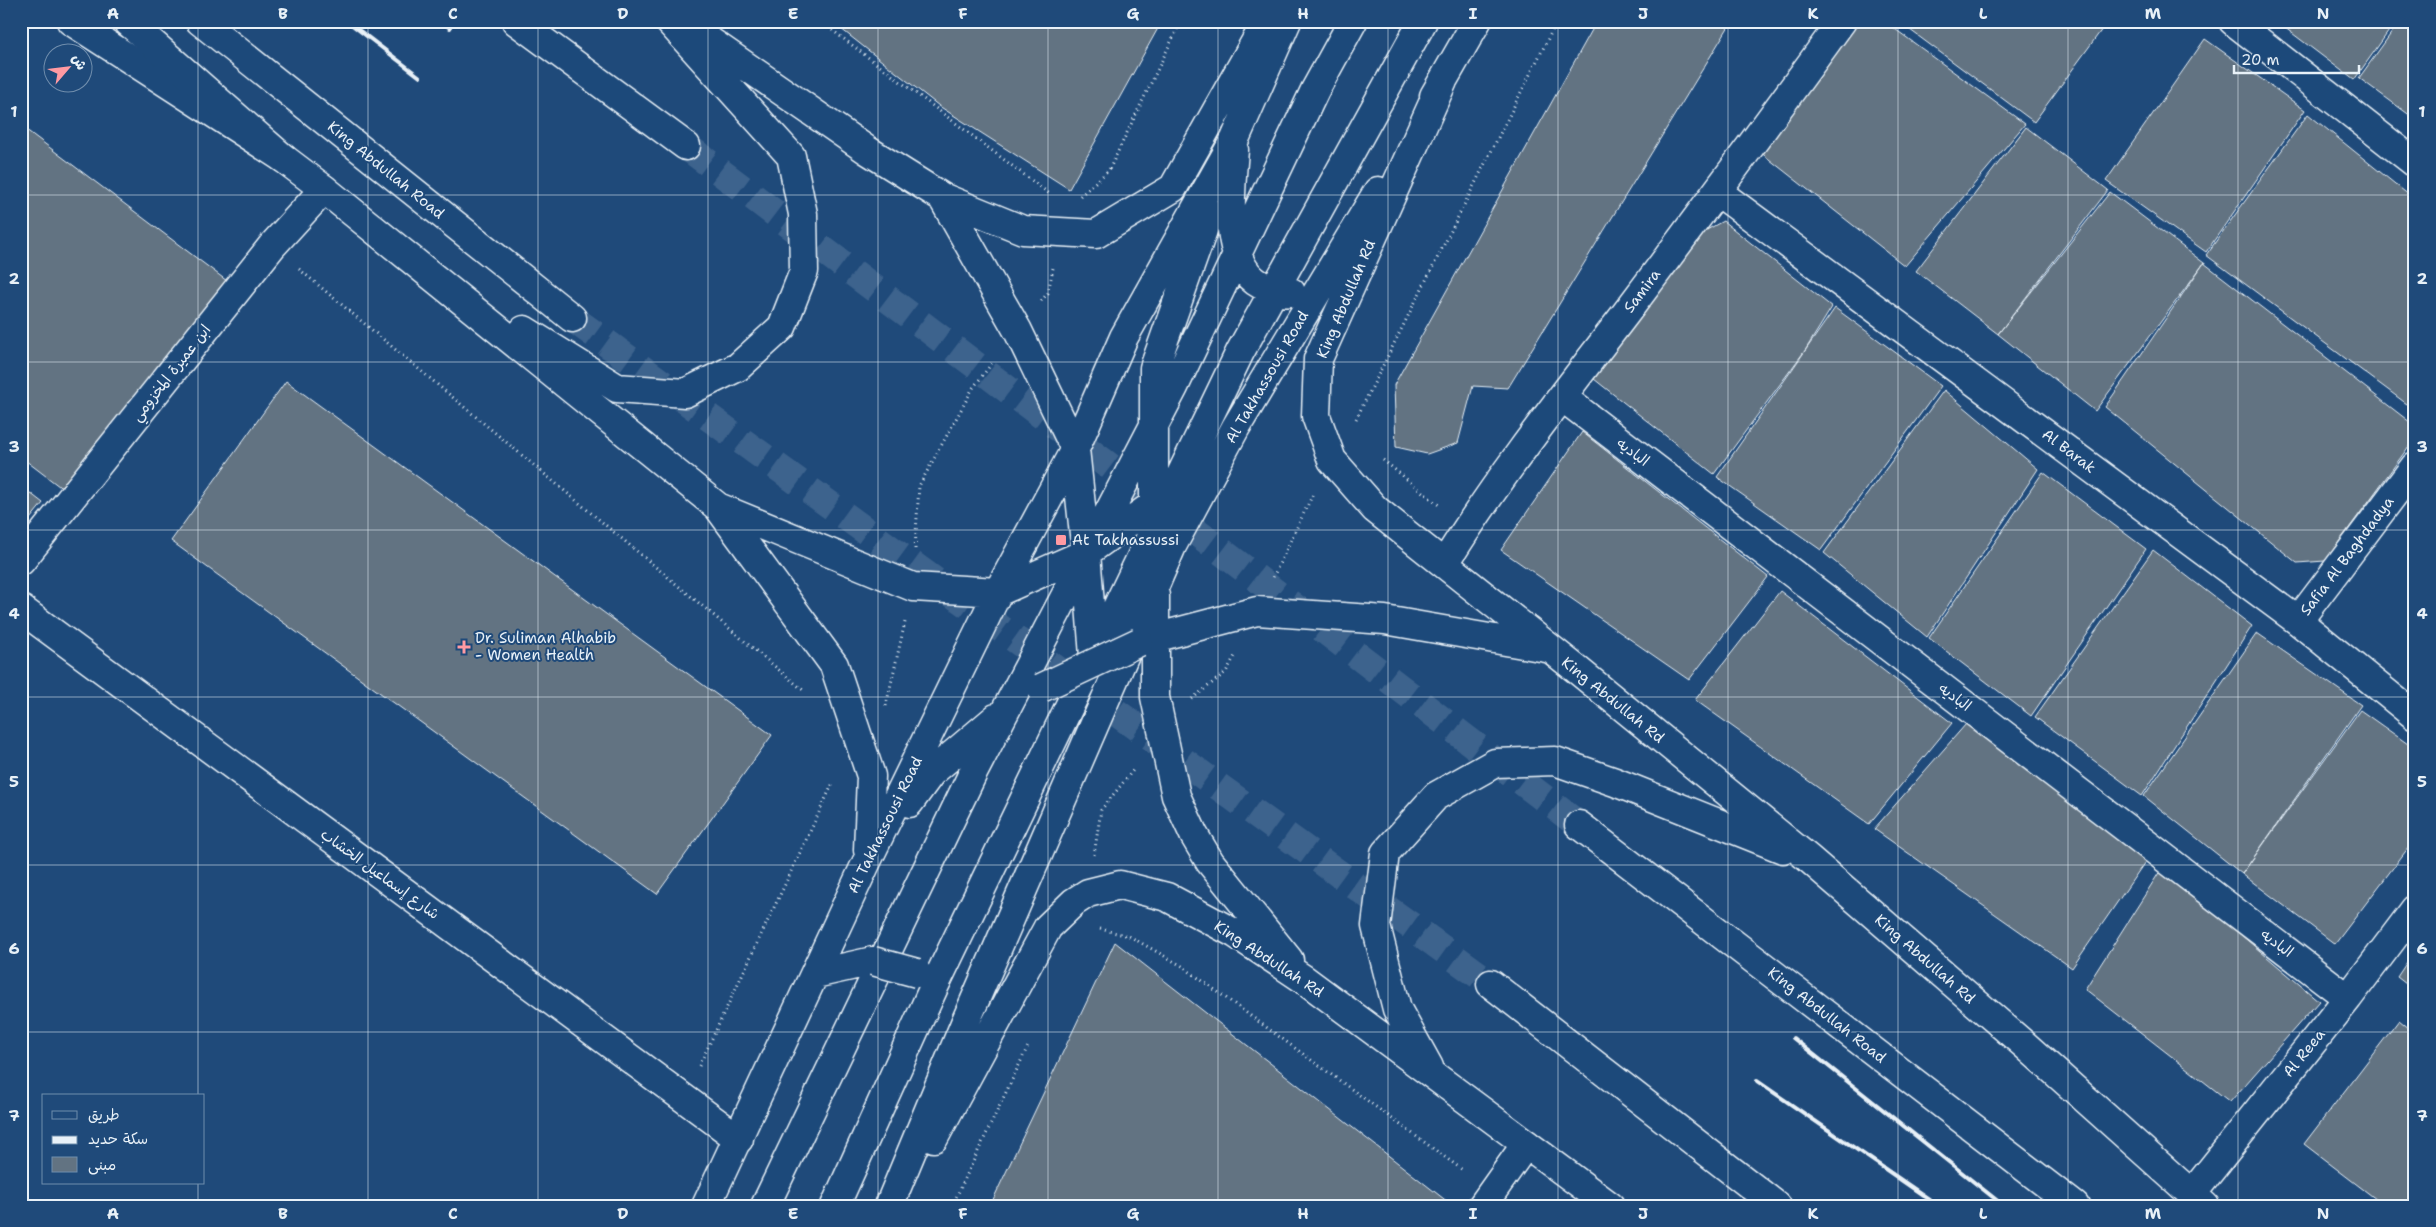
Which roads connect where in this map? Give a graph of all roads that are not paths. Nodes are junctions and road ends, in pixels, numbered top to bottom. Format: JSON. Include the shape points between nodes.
{"nodes":[{"id":1,"x":71,"y":21,"type":"edge"},
{"id":2,"x":127,"y":21,"type":"edge"},
{"id":3,"x":200,"y":21,"type":"edge"},
{"id":4,"x":516,"y":21,"type":"edge"},
{"id":5,"x":669,"y":21,"type":"edge"},
{"id":6,"x":681,"y":21,"type":"edge"},
{"id":7,"x":1267,"y":21,"type":"edge"},
{"id":8,"x":1287,"y":21,"type":"edge"},
{"id":9,"x":1352,"y":21,"type":"edge"},
{"id":10,"x":1423,"y":21,"type":"edge"},
{"id":11,"x":1477,"y":21,"type":"edge"},
{"id":12,"x":1842,"y":21,"type":"edge"},
{"id":13,"x":2233,"y":21,"type":"edge"},
{"id":14,"x":1443,"y":81,"type":"junction"},
{"id":15,"x":1235,"y":139,"type":"junction"},
{"id":16,"x":686,"y":146,"type":"tunnel mouth"},
{"id":17,"x":283,"y":158,"type":"junction"},
{"id":18,"x":2415,"y":162,"type":"edge"},
{"id":19,"x":324,"y":189,"type":"junction"},
{"id":20,"x":1718,"y":192,"type":"junction"},
{"id":21,"x":942,"y":197,"type":"junction"},
{"id":22,"x":1354,"y":230,"type":"junction"},
{"id":23,"x":1238,"y":253,"type":"junction"},
{"id":24,"x":426,"y":268,"type":"junction"},
{"id":25,"x":1274,"y":290,"type":"junction"},
{"id":26,"x":572,"y":318,"type":"tunnel mouth"},
{"id":27,"x":1562,"y":397,"type":"junction"},
{"id":28,"x":1154,"y":426,"type":"junction"},
{"id":29,"x":1236,"y":427,"type":"junction"},
{"id":30,"x":1074,"y":448,"type":"junction"},
{"id":31,"x":2415,"y":466,"type":"edge"},
{"id":32,"x":718,"y":507,"type":"junction"},
{"id":33,"x":1160,"y":508,"type":"junction"},
{"id":34,"x":1086,"y":553,"type":"junction"},
{"id":35,"x":21,"y":561,"type":"edge"},
{"id":36,"x":1445,"y":563,"type":"junction"},
{"id":37,"x":1155,"y":586,"type":"junction"},
{"id":38,"x":998,"y":592,"type":"junction"},
{"id":39,"x":21,"y":608,"type":"edge"},
{"id":40,"x":2298,"y":621,"type":"junction"},
{"id":41,"x":1147,"y":639,"type":"junction"},
{"id":42,"x":1550,"y":648,"type":"junction"},
{"id":43,"x":1094,"y":658,"type":"junction"},
{"id":44,"x":1005,"y":710,"type":"junction"},
{"id":45,"x":2415,"y":716,"type":"edge"},
{"id":46,"x":1084,"y":747,"type":"junction"},
{"id":47,"x":1579,"y":825,"type":"tunnel mouth"},
{"id":48,"x":1808,"y":858,"type":"junction"},
{"id":49,"x":868,"y":859,"type":"junction"},
{"id":50,"x":2415,"y":908,"type":"edge"},
{"id":51,"x":815,"y":974,"type":"junction"},
{"id":52,"x":926,"y":980,"type":"junction"},
{"id":53,"x":1305,"y":980,"type":"junction"},
{"id":54,"x":1491,"y":984,"type":"tunnel mouth"},
{"id":55,"x":2348,"y":998,"type":"junction"},
{"id":56,"x":966,"y":1022,"type":"junction"},
{"id":57,"x":1433,"y":1076,"type":"junction"},
{"id":58,"x":738,"y":1139,"type":"junction"},
{"id":59,"x":1526,"y":1144,"type":"junction"},
{"id":60,"x":1487,"y":1198,"type":"edge"},
{"id":61,"x":2200,"y":1202,"type":"edge"},
{"id":62,"x":706,"y":1206,"type":"edge"},
{"id":63,"x":765,"y":1206,"type":"edge"},
{"id":64,"x":835,"y":1206,"type":"edge"},
{"id":65,"x":889,"y":1206,"type":"edge"},
{"id":66,"x":898,"y":1206,"type":"edge"},
{"id":67,"x":1610,"y":1206,"type":"edge"},
{"id":68,"x":1778,"y":1206,"type":"edge"},
{"id":69,"x":2075,"y":1206,"type":"edge"}],
"edges":[{"from":1,"to":17,"type":"main road"},
{"from":2,"to":17,"type":"main road"},
{"from":3,"to":26,"type":"main road","name":"King Abdullah Road"},
{"from":4,"to":16,"type":"main road"},
{"from":5,"to":24,"type":"main road","via":[[791,156],[803,214],[804,271],[782,327],[738,367],[685,393],[617,388]]},
{"from":6,"to":21,"type":"main road","via":[[867,150]]},
{"from":7,"to":21,"type":"main road","via":[[1173,188],[1096,234],[1023,230]]},
{"from":8,"to":15,"type":"main road","name":"Al Takhassousi Road"},
{"from":9,"to":23,"type":"main road","via":[[1315,90]]},
{"from":10,"to":25,"type":"main road"},
{"from":11,"to":14,"type":"main road","name":"Al Takhassousi Road"},
{"from":12,"to":20,"type":"main road","name":"Samira"},
{"from":13,"to":18,"type":"main road"},
{"from":14,"to":22,"type":"main road","name":"Al Takhassousi Road"},
{"from":14,"to":36,"type":"main road","name":"King Abdullah Rd","via":[[1318,359],[1316,416],[1332,460],[1375,509]]},
{"from":15,"to":23,"type":"main road","via":[[1229,206],[1232,237]]},
{"from":15,"to":28,"type":"main road","via":[[1154,368]]},
{"from":15,"to":30,"type":"main road","name":"Al Takhassousi Road","via":[[1124,337]]},
{"from":17,"to":19,"type":"main road"},
{"from":19,"to":24,"type":"main road"},
{"from":19,"to":35,"type":"main road","name":"ابن عميرة المخزومي","via":[[272,246]]},
{"from":20,"to":27,"type":"main road","name":"Samira"},
{"from":20,"to":40,"type":"main road","name":"Al Barak"},
{"from":21,"to":30,"type":"main road","name":"Al Takhassousi Road","via":[[1018,331]]},
{"from":22,"to":25,"type":"main road","via":[[1312,288],[1283,293]]},
{"from":22,"to":29,"type":"main road","name":"Al Takhassousi Road"},
{"from":23,"to":25,"type":"main road","via":[[1243,266],[1257,284]]},
{"from":23,"to":28,"type":"main road"},
{"from":24,"to":32,"type":"main road"},
{"from":25,"to":33,"type":"main road"},
{"from":27,"to":36,"type":"main road","name":"Samira"},
{"from":27,"to":55,"type":"main road","name":"الباديه"},
{"from":28,"to":33,"type":"main road"},
{"from":28,"to":34,"type":"main road"},
{"from":29,"to":33,"type":"main road"},
{"from":29,"to":37,"type":"main road","name":"Al Takhassousi Road","via":[[1172,546]]},
{"from":30,"to":34,"type":"main road","name":"Al Takhassousi Road"},
{"from":30,"to":38,"type":"main road","name":"Al Takhassousi Road"},
{"from":31,"to":40,"type":"main road","name":"Safia Al Baghdadya"},
{"from":32,"to":38,"type":"main road","via":[[913,587]]},
{"from":32,"to":49,"type":"main road","via":[[834,666],[871,776]]},
{"from":33,"to":34,"type":"main road"},
{"from":33,"to":37,"type":"main road"},
{"from":33,"to":43,"type":"main road"},
{"from":34,"to":38,"type":"main road"},
{"from":34,"to":43,"type":"main road","name":"Al Takhassousi Road"},
{"from":34,"to":44,"type":"main road"},
{"from":36,"to":42,"type":"main road","name":"King Abdullah Rd"},
{"from":37,"to":41,"type":"main road"},
{"from":37,"to":46,"type":"main road","name":"Al Takhassousi Road"},
{"from":38,"to":49,"type":"main road","name":"Al Takhassousi Road"},
{"from":39,"to":58,"type":"main road","name":"شارع إسماعيل الخشاب"},
{"from":40,"to":45,"type":"main road","name":"Al Barak"},
{"from":41,"to":42,"type":"main road","via":[[1257,611],[1384,620]]},
{"from":41,"to":44,"type":"main road","bridge":true,"via":[[1041,688]]},
{"from":41,"to":53,"type":"main road","via":[[1155,697],[1176,796],[1194,835],[1210,862]]},
{"from":42,"to":48,"type":"main road","name":"King Abdullah Rd"},
{"from":43,"to":46,"type":"main road","name":"Al Takhassousi Road"},
{"from":43,"to":52,"type":"main road"},
{"from":44,"to":49,"type":"main road","via":[[931,773]]},
{"from":44,"to":63,"type":"main road"},
{"from":46,"to":56,"type":"main road","name":"Al Takhassousi Road"},
{"from":47,"to":69,"type":"main road","name":"King Abdullah Road"},
{"from":48,"to":57,"type":"main road","via":[[1555,761],[1495,762],[1444,791],[1385,853],[1376,926],[1397,1009]]},
{"from":48,"to":61,"type":"main road","name":"King Abdullah Rd"},
{"from":49,"to":51,"type":"main road","name":"Al Takhassousi Road"},
{"from":50,"to":55,"type":"main road","name":"Al Reea"},
{"from":51,"to":52,"type":"main road","bridge":true,"via":[[873,961]]},
{"from":51,"to":58,"type":"main road","name":"Al Takhassousi Road"},
{"from":52,"to":56,"type":"main road","via":[[946,997]]},
{"from":52,"to":64,"type":"main road"},
{"from":53,"to":57,"type":"main road","name":"King Abdullah Rd"},
{"from":53,"to":66,"type":"main road","name":"King Abdullah Rd","via":[[1236,934],[1167,897],[1120,885],[1088,893],[1048,927]]},
{"from":54,"to":68,"type":"main road"},
{"from":55,"to":61,"type":"main road","name":"Al Reea"},
{"from":56,"to":65,"type":"main road","name":"Al Takhassousi Road"},
{"from":57,"to":59,"type":"main road","name":"King Abdullah Rd"},
{"from":58,"to":62,"type":"main road","name":"Al Takhassousi Road"},
{"from":59,"to":60,"type":"main road"},
{"from":59,"to":67,"type":"main road","name":"King Abdullah Rd"}]}
